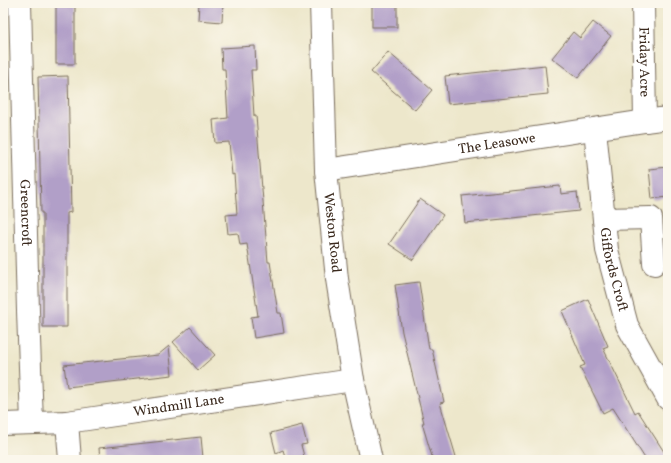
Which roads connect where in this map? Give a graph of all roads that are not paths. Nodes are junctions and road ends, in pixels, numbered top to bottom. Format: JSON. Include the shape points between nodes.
{"nodes":[{"id":1,"x":20,"y":3,"type":"edge"},
{"id":2,"x":321,"y":3,"type":"edge"},
{"id":3,"x":643,"y":3,"type":"edge"},
{"id":4,"x":668,"y":118,"type":"edge"},
{"id":5,"x":644,"y":121,"type":"junction"},
{"id":6,"x":595,"y":129,"type":"junction"},
{"id":7,"x":326,"y":170,"type":"junction"},
{"id":8,"x":604,"y":220,"type":"junction"},
{"id":9,"x":654,"y":264,"type":"dead end"},
{"id":10,"x":353,"y":380,"type":"junction"},
{"id":11,"x":668,"y":399,"type":"edge"},
{"id":12,"x":67,"y":422,"type":"junction"},
{"id":13,"x":32,"y":423,"type":"junction"},
{"id":14,"x":3,"y":424,"type":"edge"},
{"id":15,"x":70,"y":460,"type":"edge"},
{"id":16,"x":371,"y":460,"type":"edge"}],
"edges":[{"from":1,"to":13,"type":"street","name":"Greencroft"},
{"from":2,"to":7,"type":"street","name":"Weston Road"},
{"from":3,"to":5,"type":"street","name":"Friday Acre"},
{"from":4,"to":5,"type":"street","name":"The Leasowe"},
{"from":5,"to":6,"type":"street","name":"The Leasowe"},
{"from":6,"to":7,"type":"street","name":"The Leasowe"},
{"from":6,"to":8,"type":"street","name":"Giffords Croft"},
{"from":7,"to":10,"type":"street","name":"Weston Road","via":[[337,279]]},
{"from":8,"to":9,"type":"street","via":[[651,218]]},
{"from":8,"to":11,"type":"street","name":"Giffords Croft","via":[[608,250],[627,325]]},
{"from":10,"to":12,"type":"street","name":"Windmill Lane"},
{"from":10,"to":16,"type":"street","name":"Weston Road"},
{"from":12,"to":13,"type":"street","name":"Windmill Lane"},
{"from":12,"to":15,"type":"street"},
{"from":13,"to":14,"type":"street","name":"Windmill Lane"}]}
